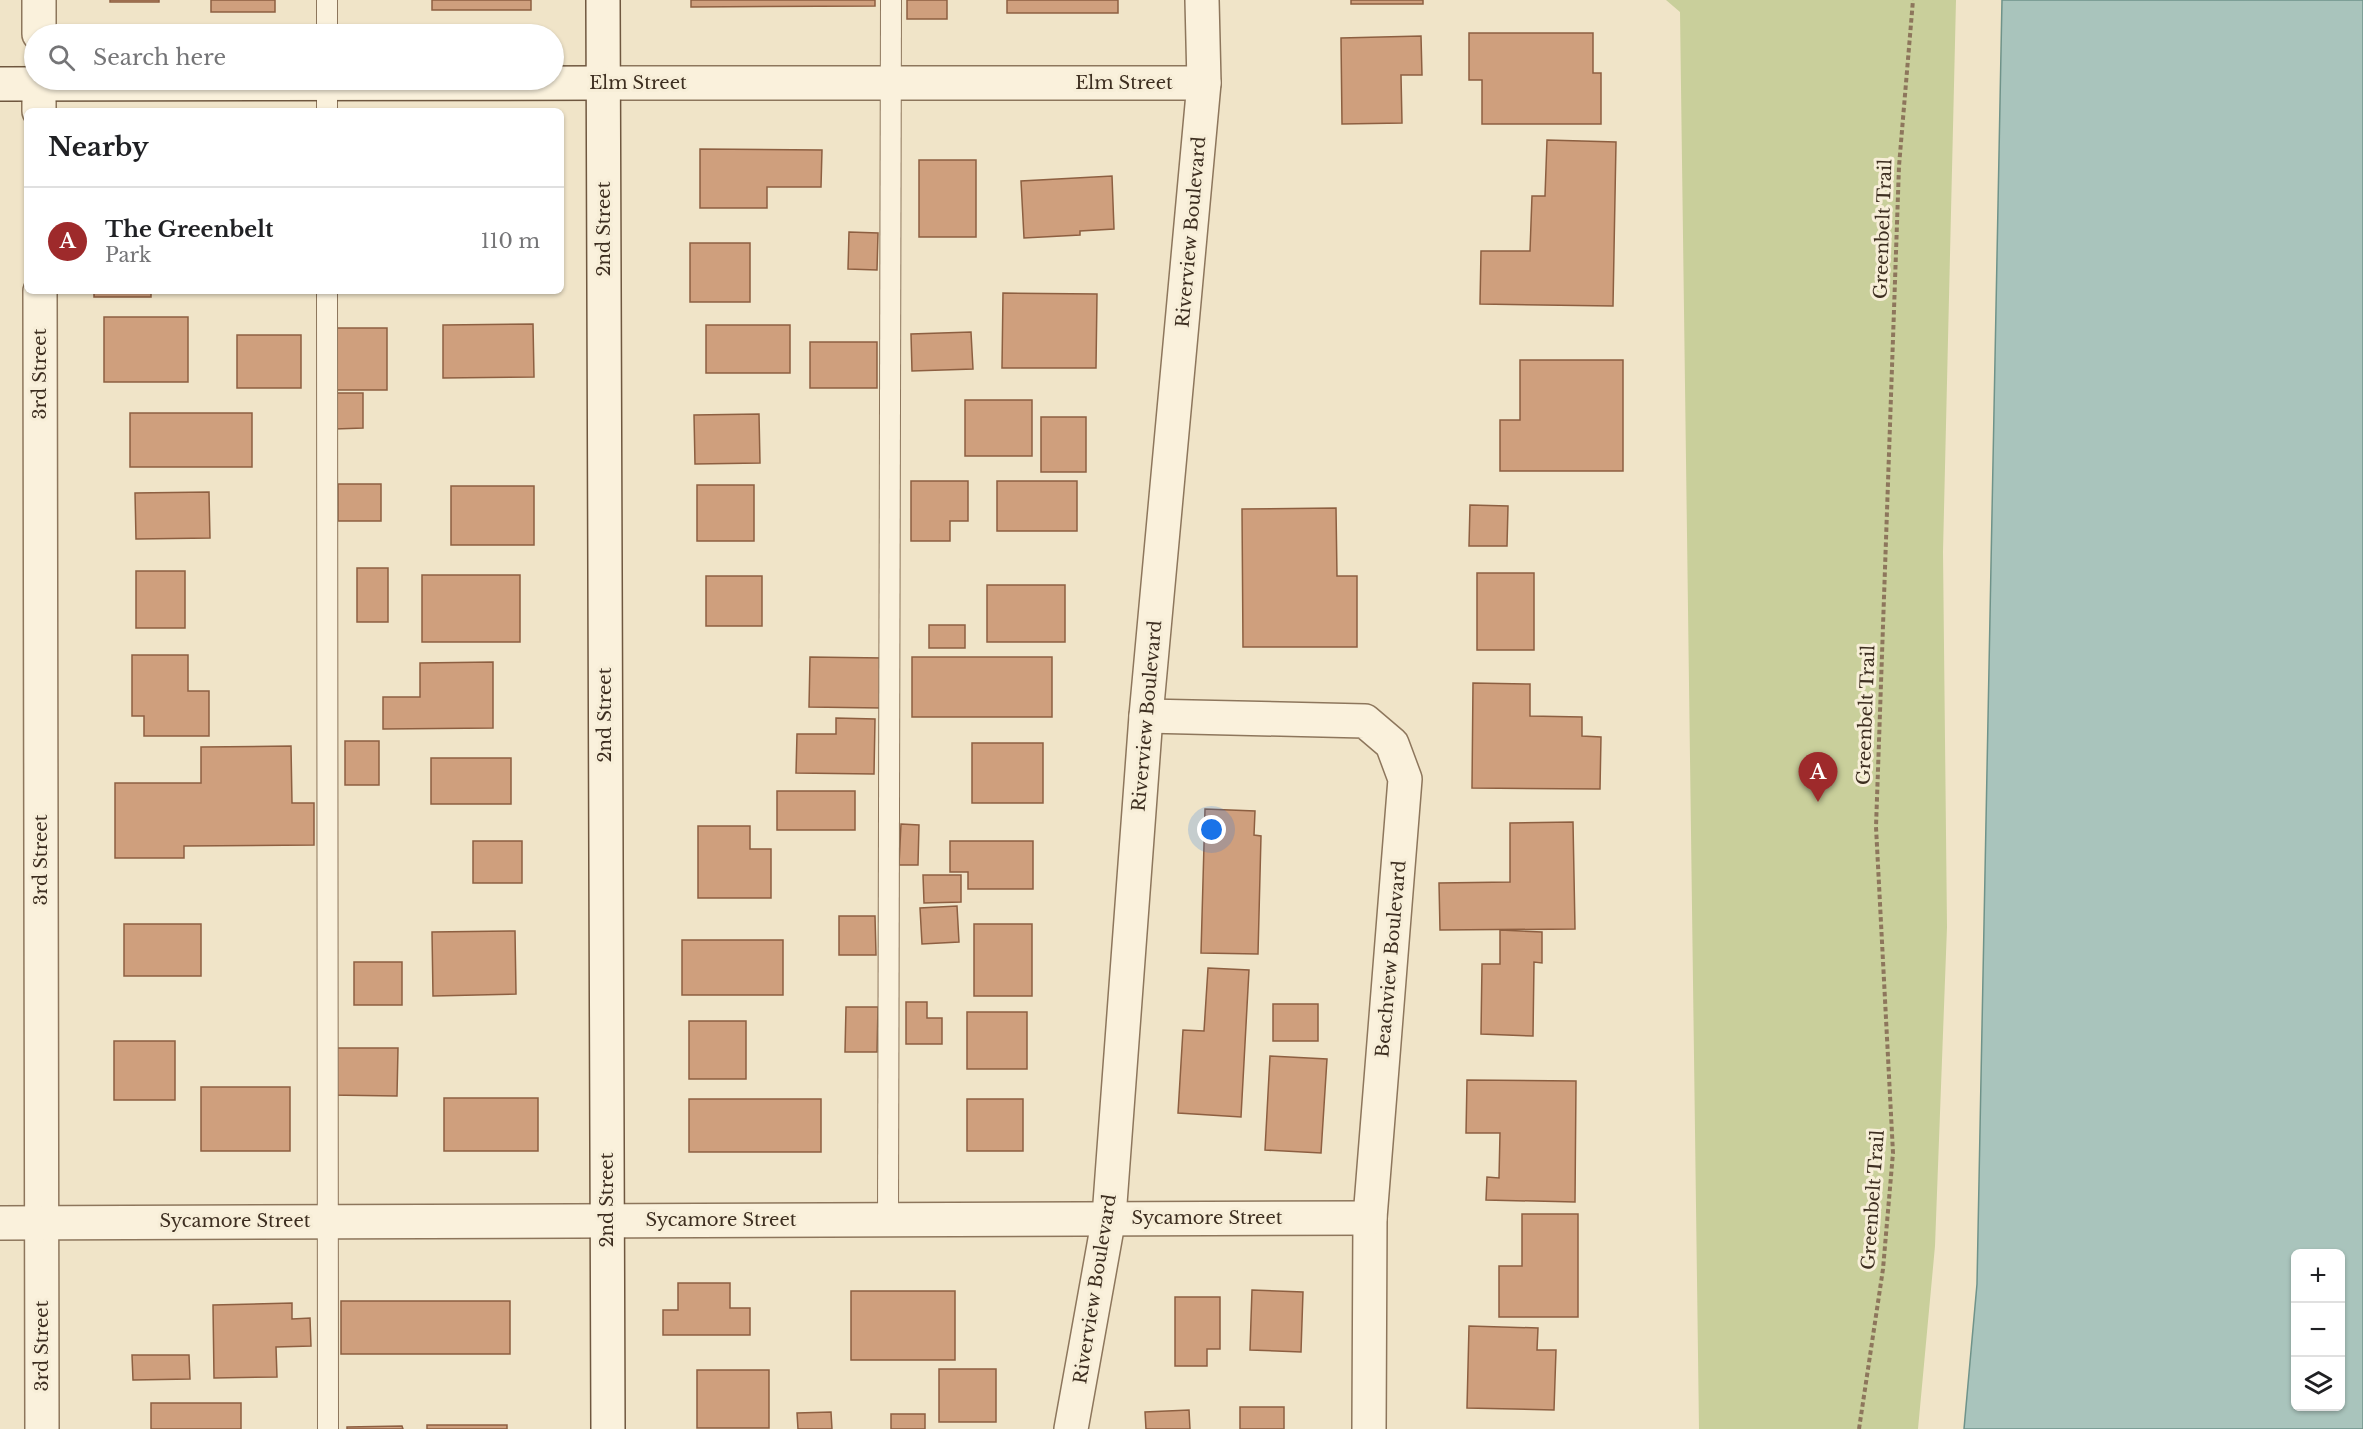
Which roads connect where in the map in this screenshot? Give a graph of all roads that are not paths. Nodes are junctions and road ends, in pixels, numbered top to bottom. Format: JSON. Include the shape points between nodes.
{"nodes":[{"id":1,"x":39,"y":0,"type":"edge"},
{"id":2,"x":327,"y":0,"type":"edge"},
{"id":3,"x":603,"y":0,"type":"edge"},
{"id":4,"x":891,"y":0,"type":"edge"},
{"id":5,"x":1202,"y":0,"type":"edge"},
{"id":6,"x":39,"y":24,"type":"edge"},
{"id":7,"x":327,"y":24,"type":"edge"},
{"id":8,"x":603,"y":83,"type":"junction"},
{"id":9,"x":891,"y":83,"type":"junction"},
{"id":10,"x":1204,"y":83,"type":"junction"},
{"id":11,"x":0,"y":84,"type":"edge"},
{"id":12,"x":564,"y":84,"type":"edge"},
{"id":13,"x":24,"y":89,"type":"edge"},
{"id":14,"x":362,"y":90,"type":"edge"},
{"id":15,"x":327,"y":91,"type":"edge"},
{"id":16,"x":39,"y":92,"type":"edge"},
{"id":17,"x":40,"y":294,"type":"edge"},
{"id":18,"x":327,"y":294,"type":"edge"},
{"id":19,"x":1146,"y":716,"type":"junction"},
{"id":20,"x":1109,"y":1217,"type":"junction"},
{"id":21,"x":1370,"y":1218,"type":"junction"},
{"id":22,"x":888,"y":1219,"type":"junction"},
{"id":23,"x":607,"y":1220,"type":"junction"},
{"id":24,"x":327,"y":1221,"type":"junction"},
{"id":25,"x":0,"y":1222,"type":"edge"},
{"id":26,"x":42,"y":1222,"type":"junction"},
{"id":27,"x":42,"y":1429,"type":"edge"},
{"id":28,"x":328,"y":1429,"type":"edge"},
{"id":29,"x":608,"y":1429,"type":"edge"},
{"id":30,"x":1071,"y":1429,"type":"edge"},
{"id":31,"x":1369,"y":1429,"type":"edge"}],
"edges":[{"from":1,"to":6,"type":"street"},
{"from":2,"to":7,"type":"lane"},
{"from":3,"to":8,"type":"street","name":"2nd Street"},
{"from":4,"to":9,"type":"lane"},
{"from":5,"to":10,"type":"street","name":"Riverview Boulevard"},
{"from":8,"to":9,"type":"street","name":"Elm Street"},
{"from":8,"to":12,"type":"street","name":"Elm Street"},
{"from":8,"to":23,"type":"street","name":"2nd Street"},
{"from":9,"to":10,"type":"street","name":"Elm Street"},
{"from":9,"to":22,"type":"lane"},
{"from":10,"to":19,"type":"street","name":"Riverview Boulevard"},
{"from":11,"to":13,"type":"street","name":"Elm Street"},
{"from":14,"to":15,"type":"street","name":"Elm Street"},
{"from":15,"to":16,"type":"street","name":"Elm Street"},
{"from":17,"to":26,"type":"street","name":"3rd Street"},
{"from":18,"to":24,"type":"lane"},
{"from":19,"to":20,"type":"street","name":"Riverview Boulevard"},
{"from":19,"to":21,"type":"street","name":"Beachview Boulevard","via":[[1365,721],[1392,744],[1405,779]]},
{"from":20,"to":21,"type":"street","name":"Sycamore Street"},
{"from":20,"to":22,"type":"street","name":"Sycamore Street"},
{"from":20,"to":30,"type":"street","name":"Riverview Boulevard"},
{"from":21,"to":31,"type":"street","name":"Beachview Boulevard"},
{"from":22,"to":23,"type":"street","name":"Sycamore Street"},
{"from":23,"to":24,"type":"street","name":"Sycamore Street"},
{"from":23,"to":29,"type":"street","name":"2nd Street"},
{"from":24,"to":26,"type":"street","name":"Sycamore Street"},
{"from":24,"to":28,"type":"lane"},
{"from":25,"to":26,"type":"street","name":"Sycamore Street"},
{"from":26,"to":27,"type":"street","name":"3rd Street"}]}
